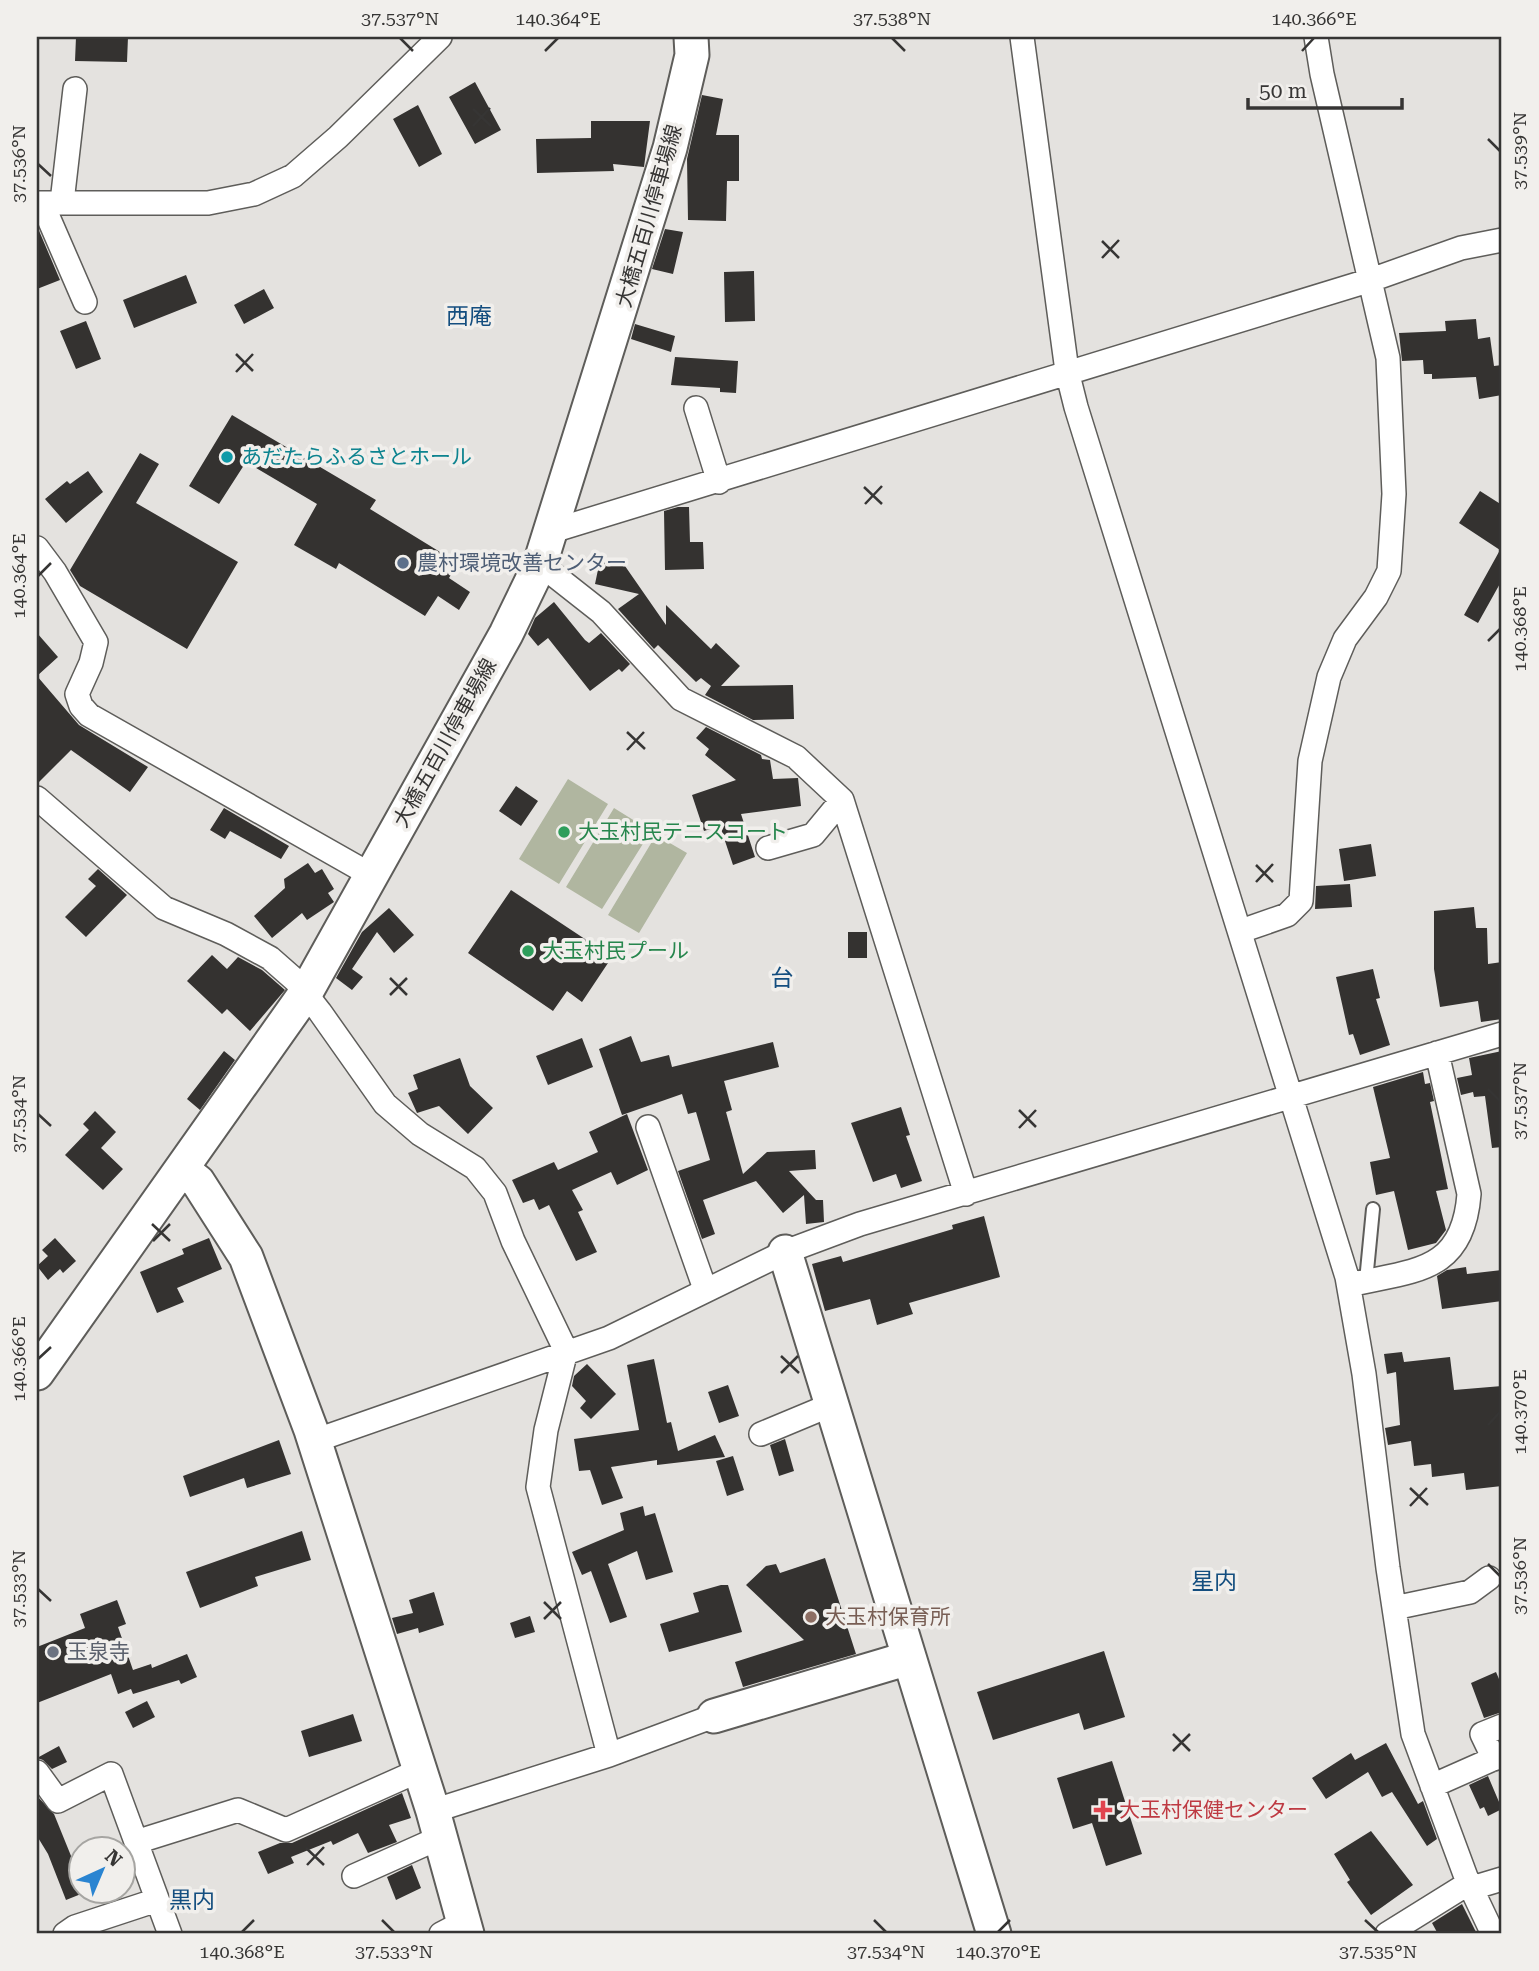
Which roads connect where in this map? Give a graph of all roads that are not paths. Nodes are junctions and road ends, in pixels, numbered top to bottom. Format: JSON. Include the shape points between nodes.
{"nodes":[{"id":1,"x":440,"y":37,"type":"edge"},
{"id":2,"x":691,"y":37,"type":"edge"},
{"id":3,"x":1022,"y":37,"type":"edge"},
{"id":4,"x":1316,"y":37,"type":"edge"},
{"id":5,"x":75,"y":89,"type":"dead end"},
{"id":6,"x":47,"y":202,"type":"edge"},
{"id":7,"x":1502,"y":240,"type":"edge"},
{"id":8,"x":1371,"y":280,"type":"junction"},
{"id":9,"x":85,"y":302,"type":"dead end"},
{"id":10,"x":1067,"y":371,"type":"junction"},
{"id":11,"x":695,"y":408,"type":"dead end"},
{"id":12,"x":719,"y":482,"type":"junction"},
{"id":13,"x":549,"y":532,"type":"junction"},
{"id":14,"x":37,"y":548,"type":"edge"},
{"id":15,"x":540,"y":564,"type":"junction"},
{"id":16,"x":37,"y":798,"type":"edge"},
{"id":17,"x":842,"y":800,"type":"junction"},
{"id":18,"x":768,"y":848,"type":"dead end"},
{"id":19,"x":371,"y":875,"type":"junction"},
{"id":20,"x":1241,"y":930,"type":"junction"},
{"id":21,"x":305,"y":995,"type":"junction"},
{"id":22,"x":1502,"y":1034,"type":"edge"},
{"id":23,"x":1437,"y":1053,"type":"junction"},
{"id":24,"x":1293,"y":1095,"type":"junction"},
{"id":25,"x":648,"y":1127,"type":"dead end"},
{"id":26,"x":183,"y":1170,"type":"junction"},
{"id":27,"x":966,"y":1194,"type":"junction"},
{"id":28,"x":1373,"y":1209,"type":"dead end"},
{"id":29,"x":785,"y":1252,"type":"junction"},
{"id":30,"x":1357,"y":1283,"type":"junction"},
{"id":31,"x":705,"y":1289,"type":"junction"},
{"id":32,"x":566,"y":1352,"type":"junction"},
{"id":33,"x":37,"y":1373,"type":"edge"},
{"id":34,"x":833,"y":1404,"type":"junction"},
{"id":35,"x":761,"y":1434,"type":"dead end"},
{"id":36,"x":314,"y":1441,"type":"junction"},
{"id":37,"x":1489,"y":1578,"type":"dead end"},
{"id":38,"x":1394,"y":1608,"type":"junction"},
{"id":39,"x":909,"y":1658,"type":"junction"},
{"id":40,"x":714,"y":1716,"type":"joint"},
{"id":41,"x":1502,"y":1726,"type":"edge"},
{"id":42,"x":609,"y":1755,"type":"junction"},
{"id":43,"x":1498,"y":1757,"type":"edge"},
{"id":44,"x":418,"y":1771,"type":"junction"},
{"id":45,"x":37,"y":1772,"type":"edge"},
{"id":46,"x":1432,"y":1786,"type":"junction"},
{"id":47,"x":436,"y":1824,"type":"junction"},
{"id":48,"x":133,"y":1834,"type":"edge"},
{"id":49,"x":136,"y":1842,"type":"joint"},
{"id":50,"x":354,"y":1875,"type":"dead end"},
{"id":51,"x":1502,"y":1879,"type":"edge"},
{"id":52,"x":1471,"y":1885,"type":"junction"},
{"id":53,"x":157,"y":1900,"type":"junction"},
{"id":54,"x":458,"y":1930,"type":"edge"},
{"id":55,"x":65,"y":1934,"type":"edge"},
{"id":56,"x":170,"y":1934,"type":"edge"},
{"id":57,"x":995,"y":1934,"type":"edge"},
{"id":58,"x":1387,"y":1934,"type":"edge"},
{"id":59,"x":1493,"y":1934,"type":"edge"}],
"edges":[{"from":1,"to":6,"type":"street","via":[[293,176],[254,194],[208,203]]},
{"from":2,"to":13,"type":"street","name":"大橋五百川停車場線","via":[[692,55],[670,148]]},
{"from":3,"to":10,"type":"street"},
{"from":4,"to":8,"type":"street"},
{"from":5,"to":6,"type":"street"},
{"from":6,"to":9,"type":"street"},
{"from":7,"to":8,"type":"street","via":[[1461,248]]},
{"from":8,"to":10,"type":"street"},
{"from":8,"to":20,"type":"street","via":[[1388,358],[1394,494],[1389,571],[1345,639],[1329,677],[1310,761],[1301,901],[1287,915]]},
{"from":10,"to":12,"type":"street"},
{"from":10,"to":20,"type":"street"},
{"from":11,"to":12,"type":"street"},
{"from":12,"to":13,"type":"street"},
{"from":13,"to":15,"type":"street","name":"大橋五百川停車場線"},
{"from":14,"to":19,"type":"street","via":[[96,642],[76,694],[89,715]]},
{"from":15,"to":17,"type":"street","via":[[601,612],[681,699],[796,757]]},
{"from":15,"to":19,"type":"street","name":"大橋五百川停車場線","via":[[506,634]]},
{"from":16,"to":21,"type":"street","via":[[164,908],[270,958]]},
{"from":17,"to":18,"type":"street","via":[[813,835]]},
{"from":17,"to":27,"type":"street"},
{"from":19,"to":21,"type":"street","name":"大橋五百川停車場線"},
{"from":20,"to":24,"type":"street"},
{"from":21,"to":26,"type":"street","name":"大橋五百川停車場線"},
{"from":21,"to":32,"type":"street","via":[[385,1104],[419,1134],[475,1168],[495,1193]]},
{"from":22,"to":23,"type":"street"},
{"from":23,"to":24,"type":"street"},
{"from":23,"to":30,"type":"street","via":[[1469,1194],[1467,1216],[1448,1255],[1428,1266]]},
{"from":24,"to":27,"type":"street"},
{"from":24,"to":30,"type":"street"},
{"from":25,"to":31,"type":"street"},
{"from":26,"to":33,"type":"street","name":"大橋五百川停車場線"},
{"from":26,"to":36,"type":"street","via":[[198,1182],[246,1257]]},
{"from":27,"to":29,"type":"street","via":[[860,1224]]},
{"from":28,"to":30,"type":"lane"},
{"from":29,"to":31,"type":"street"},
{"from":29,"to":34,"type":"street"},
{"from":30,"to":38,"type":"street"},
{"from":31,"to":32,"type":"street","via":[[609,1338]]},
{"from":32,"to":36,"type":"street"},
{"from":32,"to":42,"type":"street","via":[[546,1430],[538,1487]]},
{"from":34,"to":35,"type":"street"},
{"from":34,"to":39,"type":"street"},
{"from":36,"to":44,"type":"street"},
{"from":37,"to":38,"type":"street","via":[[1470,1592]]},
{"from":38,"to":46,"type":"street","via":[[1413,1734]]},
{"from":39,"to":40,"type":"street"},
{"from":39,"to":57,"type":"street"},
{"from":40,"to":42,"type":"street"},
{"from":41,"to":43,"type":"street","via":[[1482,1734]]},
{"from":42,"to":47,"type":"street"},
{"from":43,"to":46,"type":"street"},
{"from":44,"to":47,"type":"street"},
{"from":44,"to":49,"type":"street","via":[[286,1830],[238,1810]]},
{"from":45,"to":48,"type":"street","via":[[58,1801],[111,1774]]},
{"from":46,"to":52,"type":"street"},
{"from":47,"to":50,"type":"street"},
{"from":47,"to":54,"type":"street"},
{"from":49,"to":53,"type":"street"},
{"from":51,"to":52,"type":"street"},
{"from":52,"to":58,"type":"street"},
{"from":52,"to":59,"type":"street"},
{"from":53,"to":55,"type":"street"},
{"from":53,"to":56,"type":"street"}]}
